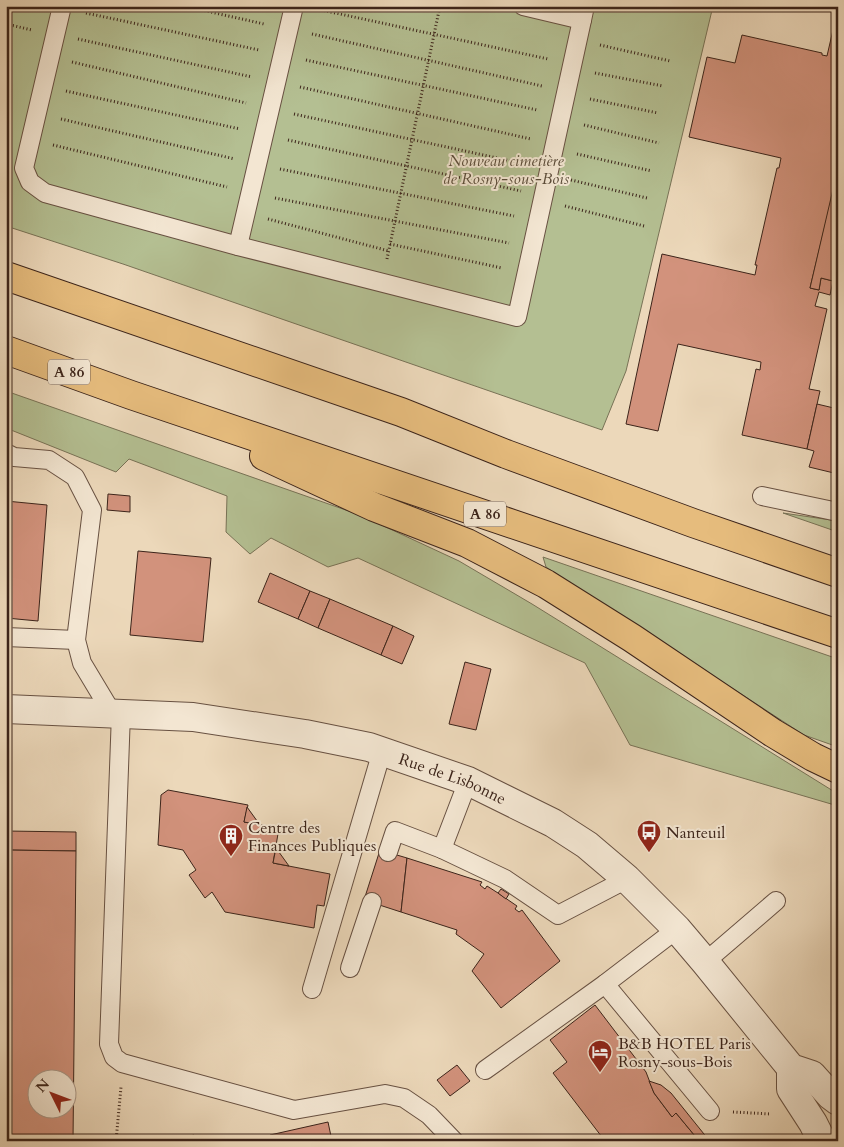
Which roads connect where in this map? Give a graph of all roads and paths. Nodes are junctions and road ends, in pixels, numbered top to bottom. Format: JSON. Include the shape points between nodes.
{"nodes":[{"id":1,"x":184,"y":6,"type":"edge"},
{"id":2,"x":440,"y":6,"type":"edge"},
{"id":3,"x":523,"y":6,"type":"edge"},
{"id":4,"x":62,"y":7,"type":"edge"},
{"id":5,"x":302,"y":7,"type":"edge"},
{"id":6,"x":584,"y":13,"type":"edge"},
{"id":7,"x":289,"y":29,"type":"junction"},
{"id":8,"x":55,"y":34,"type":"junction"},
{"id":9,"x":434,"y":34,"type":"junction"},
{"id":10,"x":579,"y":39,"type":"junction"},
{"id":11,"x":283,"y":55,"type":"junction"},
{"id":12,"x":50,"y":57,"type":"junction"},
{"id":13,"x":428,"y":60,"type":"junction"},
{"id":14,"x":670,"y":62,"type":"dead end"},
{"id":15,"x":572,"y":67,"type":"junction"},
{"id":16,"x":276,"y":82,"type":"junction"},
{"id":17,"x":43,"y":86,"type":"junction"},
{"id":18,"x":424,"y":86,"type":"junction"},
{"id":19,"x":663,"y":86,"type":"dead end"},
{"id":20,"x":567,"y":93,"type":"junction"},
{"id":21,"x":270,"y":109,"type":"junction"},
{"id":22,"x":658,"y":113,"type":"dead end"},
{"id":23,"x":37,"y":114,"type":"junction"},
{"id":24,"x":418,"y":114,"type":"junction"},
{"id":25,"x":561,"y":118,"type":"junction"},
{"id":26,"x":264,"y":134,"type":"junction"},
{"id":27,"x":30,"y":140,"type":"junction"},
{"id":28,"x":412,"y":140,"type":"junction"},
{"id":29,"x":659,"y":143,"type":"dead end"},
{"id":30,"x":555,"y":147,"type":"junction"},
{"id":31,"x":257,"y":164,"type":"junction"},
{"id":32,"x":407,"y":165,"type":"junction"},
{"id":33,"x":652,"y":170,"type":"dead end"},
{"id":34,"x":549,"y":172,"type":"junction"},
{"id":35,"x":250,"y":193,"type":"junction"},
{"id":36,"x":401,"y":194,"type":"junction"},
{"id":37,"x":543,"y":198,"type":"junction"},
{"id":38,"x":648,"y":198,"type":"dead end"},
{"id":39,"x":246,"y":214,"type":"junction"},
{"id":40,"x":395,"y":221,"type":"junction"},
{"id":41,"x":538,"y":221,"type":"junction"},
{"id":42,"x":644,"y":226,"type":"dead end"},
{"id":43,"x":390,"y":244,"type":"junction"},
{"id":44,"x":238,"y":246,"type":"junction"},
{"id":45,"x":532,"y":247,"type":"junction"},
{"id":46,"x":389,"y":251,"type":"junction"},
{"id":47,"x":526,"y":273,"type":"junction"},
{"id":48,"x":6,"y":276,"type":"edge"},
{"id":49,"x":382,"y":284,"type":"junction"},
{"id":50,"x":6,"y":350,"type":"edge"},
{"id":51,"x":131,"y":395,"type":"junction"},
{"id":52,"x":6,"y":453,"type":"edge"},
{"id":53,"x":762,"y":496,"type":"dead end"},
{"id":54,"x":838,"y":512,"type":"edge"},
{"id":55,"x":838,"y":573,"type":"edge"},
{"id":56,"x":838,"y":634,"type":"edge"},
{"id":57,"x":6,"y":637,"type":"edge"},
{"id":58,"x":76,"y":640,"type":"junction"},
{"id":59,"x":6,"y":709,"type":"edge"},
{"id":60,"x":116,"y":713,"type":"junction"},
{"id":61,"x":382,"y":751,"type":"junction"},
{"id":62,"x":838,"y":769,"type":"edge"},
{"id":63,"x":468,"y":781,"type":"junction"},
{"id":64,"x":442,"y":849,"type":"junction"},
{"id":65,"x":388,"y":852,"type":"dead end"},
{"id":66,"x":627,"y":879,"type":"junction"},
{"id":67,"x":776,"y":901,"type":"dead end"},
{"id":68,"x":372,"y":902,"type":"dead end"},
{"id":69,"x":677,"y":928,"type":"junction"},
{"id":70,"x":705,"y":962,"type":"junction"},
{"id":71,"x":350,"y":968,"type":"dead end"},
{"id":72,"x":605,"y":984,"type":"junction"},
{"id":73,"x":312,"y":989,"type":"dead end"},
{"id":74,"x":122,"y":1063,"type":"junction"},
{"id":75,"x":791,"y":1068,"type":"junction"},
{"id":76,"x":485,"y":1070,"type":"dead end"},
{"id":77,"x":838,"y":1101,"type":"edge"},
{"id":78,"x":710,"y":1111,"type":"joint"},
{"id":79,"x":773,"y":1114,"type":"dead end"},
{"id":80,"x":116,"y":1141,"type":"edge"},
{"id":81,"x":454,"y":1141,"type":"edge"},
{"id":82,"x":822,"y":1141,"type":"edge"}],
"edges":[{"from":1,"to":7,"type":"path"},
{"from":2,"to":9,"type":"path"},
{"from":3,"to":6,"type":"lane"},
{"from":4,"to":8,"type":"lane"},
{"from":4,"to":11,"type":"path"},
{"from":5,"to":7,"type":"lane"},
{"from":5,"to":9,"type":"path"},
{"from":6,"to":10,"type":"lane"},
{"from":7,"to":11,"type":"lane"},
{"from":7,"to":13,"type":"path"},
{"from":8,"to":12,"type":"lane"},
{"from":8,"to":16,"type":"path"},
{"from":9,"to":13,"type":"path"},
{"from":9,"to":15,"type":"path"},
{"from":10,"to":14,"type":"path"},
{"from":10,"to":15,"type":"lane"},
{"from":11,"to":16,"type":"lane"},
{"from":11,"to":18,"type":"path"},
{"from":12,"to":17,"type":"lane"},
{"from":12,"to":21,"type":"path"},
{"from":13,"to":18,"type":"path"},
{"from":13,"to":20,"type":"path"},
{"from":15,"to":19,"type":"path"},
{"from":15,"to":20,"type":"lane"},
{"from":16,"to":21,"type":"lane"},
{"from":16,"to":24,"type":"path"},
{"from":17,"to":23,"type":"lane"},
{"from":17,"to":26,"type":"path"},
{"from":18,"to":24,"type":"path"},
{"from":18,"to":25,"type":"path"},
{"from":20,"to":22,"type":"path"},
{"from":20,"to":25,"type":"lane"},
{"from":21,"to":26,"type":"lane"},
{"from":21,"to":28,"type":"path"},
{"from":23,"to":27,"type":"lane"},
{"from":23,"to":31,"type":"path"},
{"from":24,"to":28,"type":"path"},
{"from":24,"to":30,"type":"path"},
{"from":25,"to":29,"type":"path"},
{"from":25,"to":30,"type":"lane"},
{"from":26,"to":31,"type":"lane"},
{"from":26,"to":32,"type":"path"},
{"from":27,"to":35,"type":"path"},
{"from":27,"to":44,"type":"lane","via":[[24,168],[30,182],[45,193]]},
{"from":28,"to":32,"type":"path"},
{"from":28,"to":34,"type":"path"},
{"from":30,"to":33,"type":"path"},
{"from":30,"to":34,"type":"lane"},
{"from":31,"to":35,"type":"lane"},
{"from":31,"to":36,"type":"path"},
{"from":32,"to":36,"type":"path"},
{"from":32,"to":37,"type":"path"},
{"from":34,"to":37,"type":"lane"},
{"from":34,"to":38,"type":"path"},
{"from":35,"to":39,"type":"lane"},
{"from":35,"to":40,"type":"path"},
{"from":36,"to":40,"type":"path"},
{"from":36,"to":41,"type":"path"},
{"from":37,"to":41,"type":"lane"},
{"from":37,"to":42,"type":"path"},
{"from":39,"to":44,"type":"lane"},
{"from":39,"to":46,"type":"path"},
{"from":40,"to":43,"type":"path"},
{"from":40,"to":45,"type":"path"},
{"from":41,"to":45,"type":"lane"},
{"from":43,"to":46,"type":"path"},
{"from":43,"to":47,"type":"path"},
{"from":44,"to":49,"type":"lane"},
{"from":45,"to":47,"type":"lane"},
{"from":46,"to":49,"type":"path"},
{"from":47,"to":49,"type":"lane","via":[[517,317]]},
{"from":48,"to":55,"type":"highway","via":[[401,412],[684,520]]},
{"from":50,"to":51,"type":"highway","number":"A 86"},
{"from":51,"to":56,"type":"highway","number":"A 86"},
{"from":51,"to":62,"type":"highway","via":[[374,507],[467,543],[546,584],[773,733]]},
{"from":52,"to":58,"type":"lane","via":[[14,457],[49,460],[75,477],[92,510]]},
{"from":53,"to":54,"type":"lane"},
{"from":57,"to":58,"type":"lane"},
{"from":58,"to":60,"type":"lane","via":[[82,664]]},
{"from":59,"to":60,"type":"street","name":"Rue de Lisbonne"},
{"from":60,"to":61,"type":"street","name":"Rue de Lisbonne","via":[[193,717],[305,734]]},
{"from":60,"to":74,"type":"lane","via":[[109,1044],[114,1057]]},
{"from":61,"to":63,"type":"street","name":"Rue de Lisbonne"},
{"from":61,"to":73,"type":"lane"},
{"from":63,"to":64,"type":"lane"},
{"from":63,"to":66,"type":"street","name":"Rue de Lisbonne","via":[[553,823],[587,845]]},
{"from":64,"to":65,"type":"lane","via":[[395,831]]},
{"from":64,"to":66,"type":"lane","via":[[505,879],[558,915]]},
{"from":66,"to":69,"type":"street","name":"Rue de Lisbonne"},
{"from":67,"to":70,"type":"lane"},
{"from":68,"to":71,"type":"lane"},
{"from":69,"to":70,"type":"street","name":"Rue de Lisbonne"},
{"from":69,"to":72,"type":"lane"},
{"from":70,"to":75,"type":"street","name":"Rue de Lisbonne"},
{"from":72,"to":76,"type":"lane"},
{"from":72,"to":78,"type":"lane"},
{"from":74,"to":80,"type":"path"},
{"from":74,"to":81,"type":"lane","via":[[294,1110],[385,1094],[404,1098],[429,1114]]},
{"from":75,"to":77,"type":"street","name":"Rue de Lisbonne","via":[[812,1075]]},
{"from":75,"to":82,"type":"street","via":[[790,1089],[814,1122]]},
{"from":78,"to":79,"type":"path"}]}
